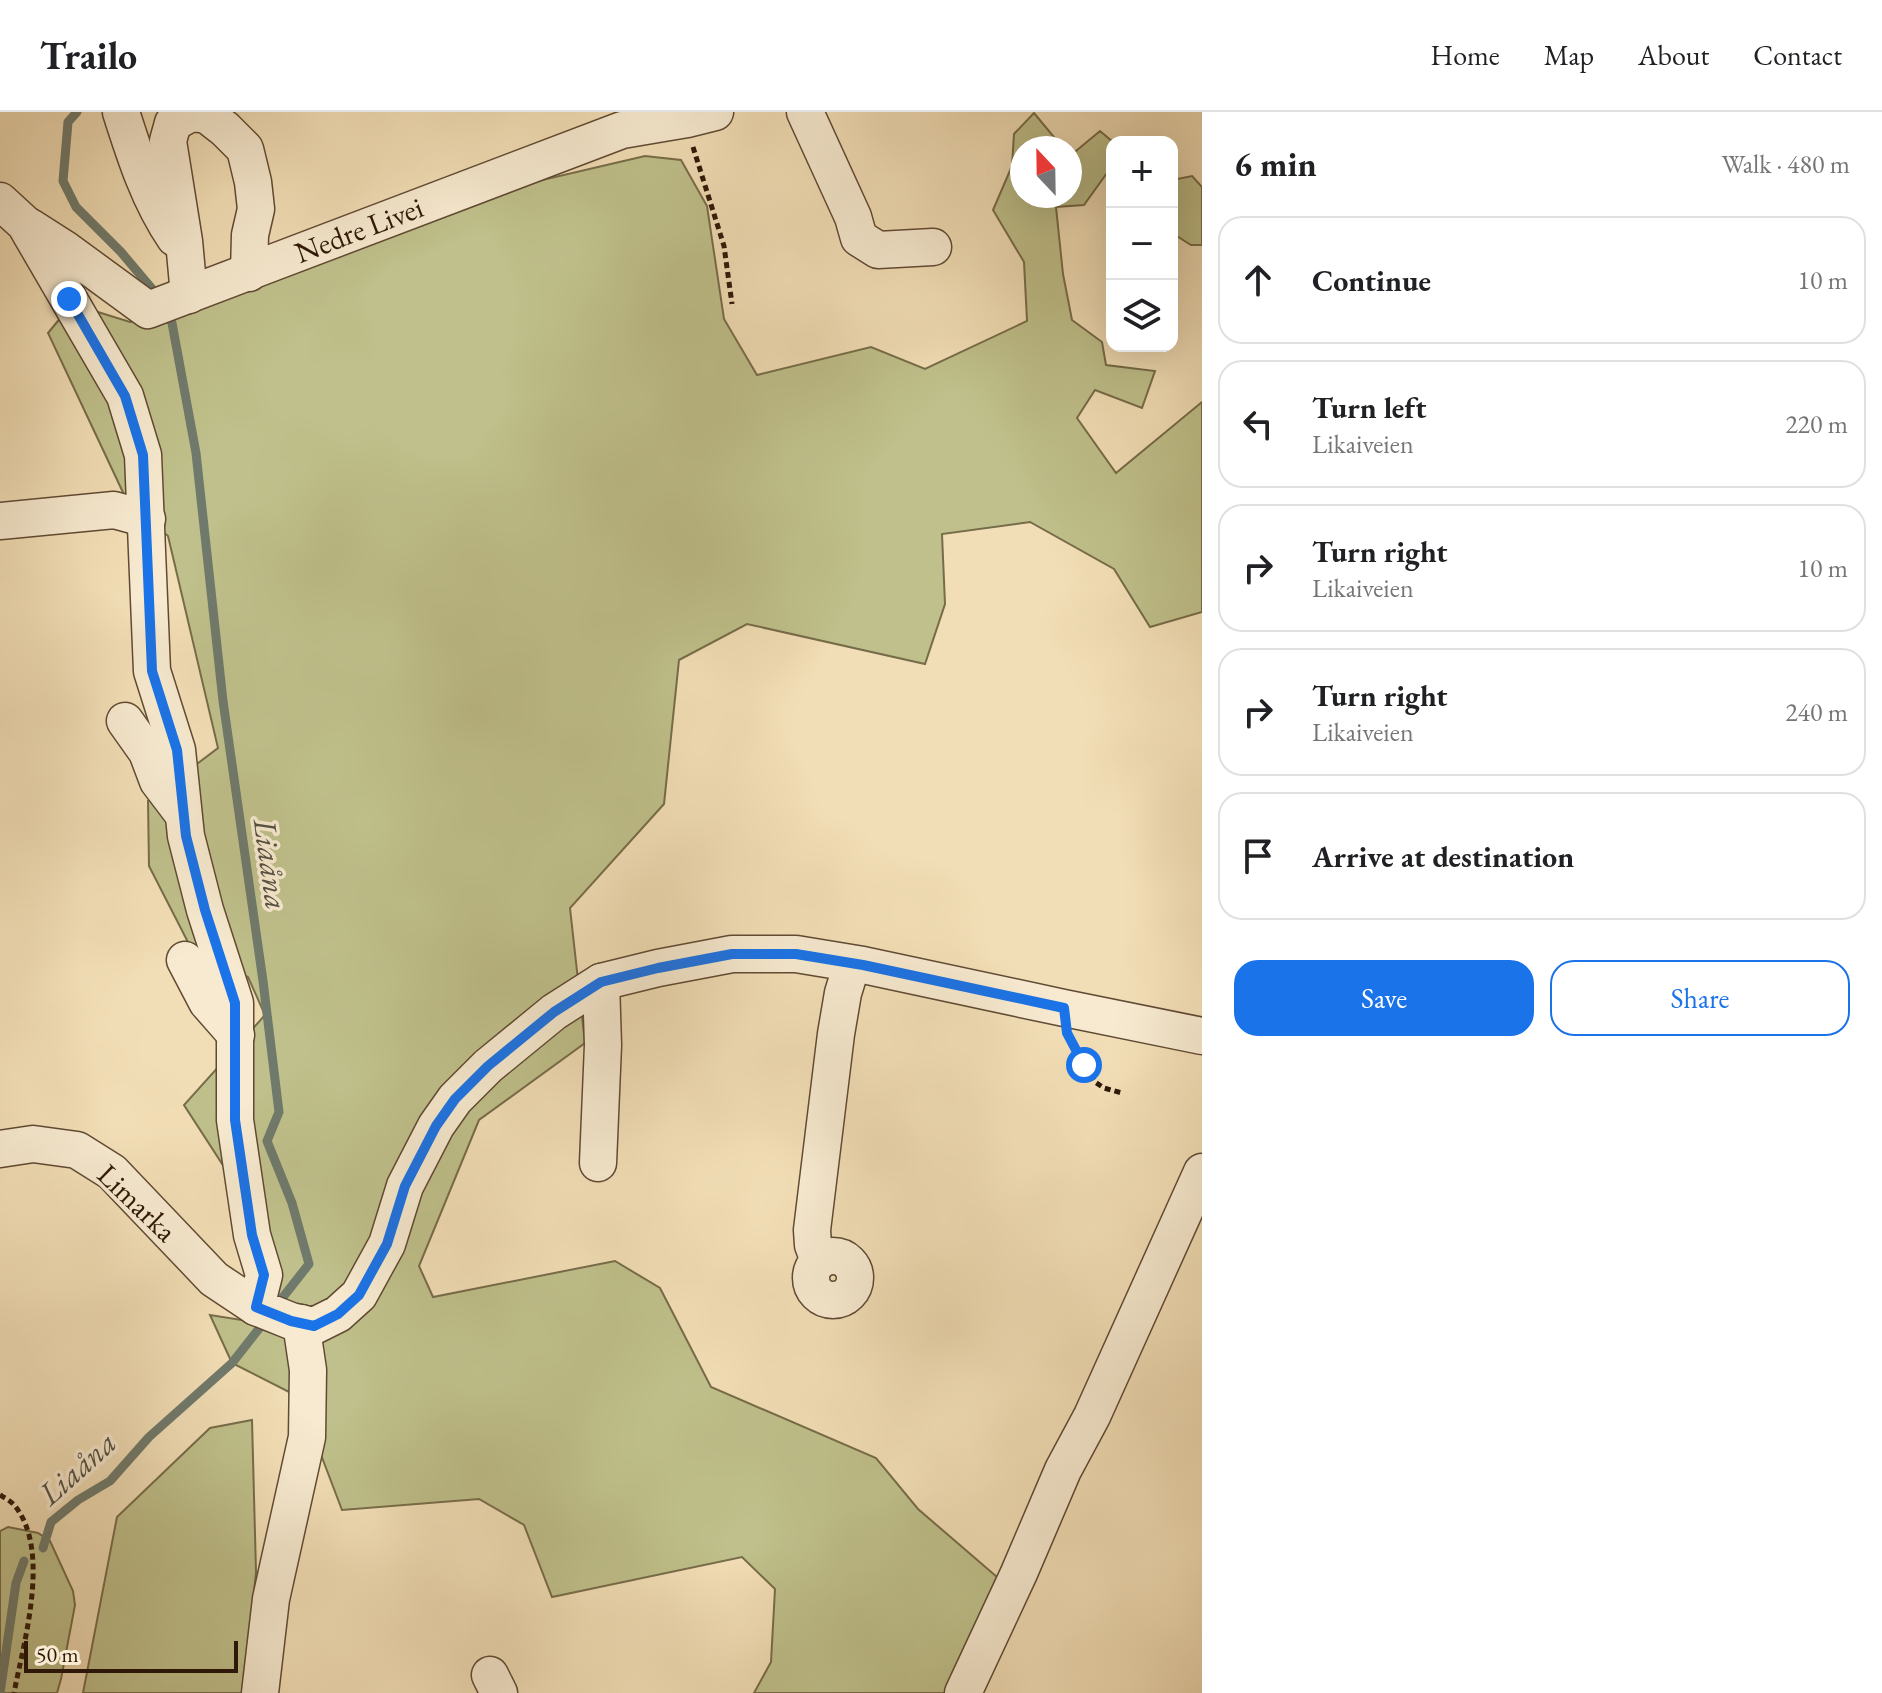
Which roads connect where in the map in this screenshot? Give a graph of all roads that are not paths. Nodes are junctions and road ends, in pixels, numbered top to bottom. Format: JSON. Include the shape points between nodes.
{"nodes":[{"id":1,"x":121,"y":112,"type":"edge"},
{"id":2,"x":805,"y":112,"type":"edge"},
{"id":3,"x":701,"y":116,"type":"edge"},
{"id":4,"x":13,"y":212,"type":"edge"},
{"id":5,"x":933,"y":247,"type":"dead end"},
{"id":6,"x":185,"y":253,"type":"junction"},
{"id":7,"x":249,"y":273,"type":"junction"},
{"id":8,"x":189,"y":295,"type":"junction"},
{"id":9,"x":147,"y":519,"type":"junction"},
{"id":10,"x":0,"y":521,"type":"edge"},
{"id":11,"x":125,"y":721,"type":"dead end"},
{"id":12,"x":183,"y":814,"type":"junction"},
{"id":13,"x":185,"y":960,"type":"dead end"},
{"id":14,"x":852,"y":964,"type":"junction"},
{"id":15,"x":601,"y":982,"type":"junction"},
{"id":16,"x":236,"y":1035,"type":"junction"},
{"id":17,"x":1202,"y":1036,"type":"edge"},
{"id":18,"x":0,"y":1149,"type":"edge"},
{"id":19,"x":598,"y":1163,"type":"dead end"},
{"id":20,"x":1202,"y":1172,"type":"edge"},
{"id":21,"x":819,"y":1261,"type":"dead end"},
{"id":22,"x":256,"y":1307,"type":"junction"},
{"id":23,"x":301,"y":1323,"type":"junction"},
{"id":24,"x":260,"y":1693,"type":"edge"},
{"id":25,"x":963,"y":1693,"type":"edge"}],
"edges":[{"from":1,"to":6,"type":"street","via":[[160,216]]},
{"from":2,"to":5,"type":"street","via":[[859,238],[878,250]]},
{"from":3,"to":7,"type":"street","name":"Nedre Livei","via":[[622,130]]},
{"from":4,"to":8,"type":"street","name":"Nedre Livei","via":[[148,310]]},
{"from":4,"to":9,"type":"street","via":[[125,396],[143,455]]},
{"from":6,"to":7,"type":"street","via":[[168,141],[173,123],[191,113],[207,115],[245,149],[256,209]]},
{"from":6,"to":8,"type":"street"},
{"from":7,"to":8,"type":"street","name":"Nedre Livei"},
{"from":9,"to":10,"type":"street","via":[[114,510]]},
{"from":9,"to":12,"type":"street","via":[[152,671],[177,750]]},
{"from":11,"to":12,"type":"street"},
{"from":12,"to":16,"type":"street","via":[[205,910],[235,1003]]},
{"from":13,"to":16,"type":"street","via":[[207,1002]]},
{"from":14,"to":15,"type":"street","via":[[796,954],[732,954]]},
{"from":14,"to":17,"type":"street"},
{"from":14,"to":21,"type":"street","via":[[836,1034],[812,1230]]},
{"from":15,"to":19,"type":"street"},
{"from":15,"to":23,"type":"street","via":[[554,1012],[455,1099],[405,1186],[387,1244],[359,1295],[314,1326]]},
{"from":16,"to":22,"type":"street","via":[[235,1120],[252,1235],[264,1275]]},
{"from":18,"to":22,"type":"street","name":"Limarka","via":[[33,1144],[77,1150],[112,1172],[214,1279]]},
{"from":20,"to":25,"type":"street"},
{"from":22,"to":23,"type":"street","name":"Limarka"},
{"from":23,"to":24,"type":"street","via":[[308,1370],[307,1437],[271,1599]]}]}
